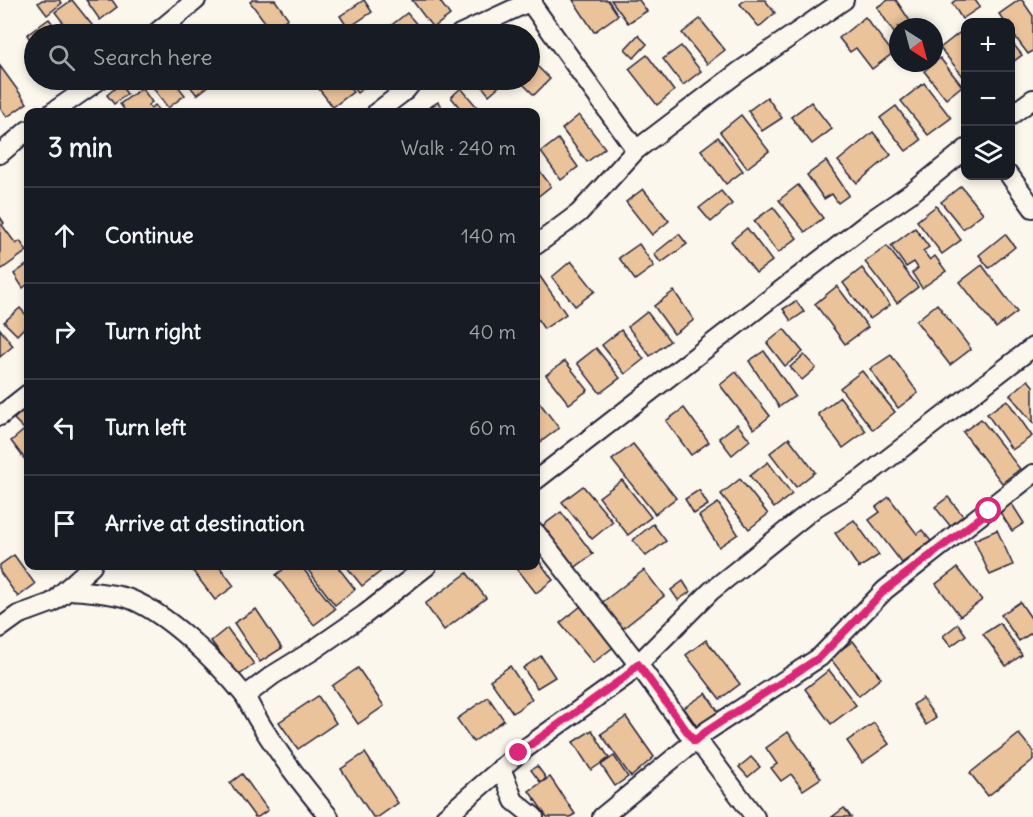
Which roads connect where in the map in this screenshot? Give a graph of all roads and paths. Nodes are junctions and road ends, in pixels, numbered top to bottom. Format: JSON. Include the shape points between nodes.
{"nodes":[{"id":1,"x":196,"y":0,"type":"edge"},
{"id":2,"x":844,"y":0,"type":"edge"},
{"id":3,"x":532,"y":1,"type":"edge"},
{"id":4,"x":167,"y":24,"type":"edge"},
{"id":5,"x":482,"y":24,"type":"edge"},
{"id":6,"x":85,"y":90,"type":"edge"},
{"id":7,"x":406,"y":90,"type":"edge"},
{"id":8,"x":1033,"y":99,"type":"edge"},
{"id":9,"x":59,"y":108,"type":"edge"},
{"id":10,"x":381,"y":108,"type":"edge"},
{"id":11,"x":1015,"y":113,"type":"edge"},
{"id":12,"x":24,"y":133,"type":"edge"},
{"id":13,"x":636,"y":150,"type":"junction"},
{"id":14,"x":961,"y":153,"type":"edge"},
{"id":15,"x":0,"y":154,"type":"edge"},
{"id":16,"x":1013,"y":180,"type":"edge"},
{"id":17,"x":1033,"y":208,"type":"edge"},
{"id":18,"x":540,"y":242,"type":"edge"},
{"id":19,"x":1033,"y":347,"type":"edge"},
{"id":20,"x":24,"y":397,"type":"edge"},
{"id":21,"x":0,"y":416,"type":"edge"},
{"id":22,"x":1033,"y":474,"type":"edge"},
{"id":23,"x":540,"y":477,"type":"edge"},
{"id":24,"x":540,"y":538,"type":"edge"},
{"id":25,"x":88,"y":570,"type":"edge"},
{"id":26,"x":422,"y":570,"type":"edge"},
{"id":27,"x":51,"y":603,"type":"junction"},
{"id":28,"x":0,"y":628,"type":"edge"},
{"id":29,"x":638,"y":664,"type":"junction"},
{"id":30,"x":245,"y":696,"type":"junction"},
{"id":31,"x":694,"y":741,"type":"junction"},
{"id":32,"x":501,"y":768,"type":"junction"},
{"id":33,"x":329,"y":817,"type":"edge"},
{"id":34,"x":445,"y":817,"type":"edge"},
{"id":35,"x":534,"y":817,"type":"edge"},
{"id":36,"x":602,"y":817,"type":"edge"},
{"id":37,"x":755,"y":817,"type":"edge"}],
"edges":[{"from":1,"to":4,"type":"street"},
{"from":2,"to":13,"type":"street","via":[[740,71]]},
{"from":3,"to":5,"type":"street"},
{"from":3,"to":13,"type":"street"},
{"from":6,"to":9,"type":"street"},
{"from":7,"to":10,"type":"street"},
{"from":8,"to":11,"type":"street"},
{"from":12,"to":15,"type":"street"},
{"from":13,"to":18,"type":"street","via":[[579,213]]},
{"from":14,"to":23,"type":"street"},
{"from":16,"to":17,"type":"street"},
{"from":19,"to":29,"type":"street","via":[[863,478],[816,507],[711,591]]},
{"from":20,"to":21,"type":"street"},
{"from":22,"to":31,"type":"street","via":[[885,590],[820,657]]},
{"from":24,"to":29,"type":"street"},
{"from":25,"to":27,"type":"street"},
{"from":26,"to":30,"type":"street","via":[[364,615]]},
{"from":27,"to":28,"type":"street","via":[[18,615]]},
{"from":27,"to":30,"type":"street","via":[[69,590],[125,598],[150,609],[225,672]]},
{"from":29,"to":31,"type":"street"},
{"from":29,"to":32,"type":"street"},
{"from":30,"to":33,"type":"street","via":[[295,775]]},
{"from":31,"to":36,"type":"street"},
{"from":31,"to":37,"type":"street"},
{"from":32,"to":34,"type":"street"},
{"from":32,"to":35,"type":"street","via":[[514,801]]}]}
